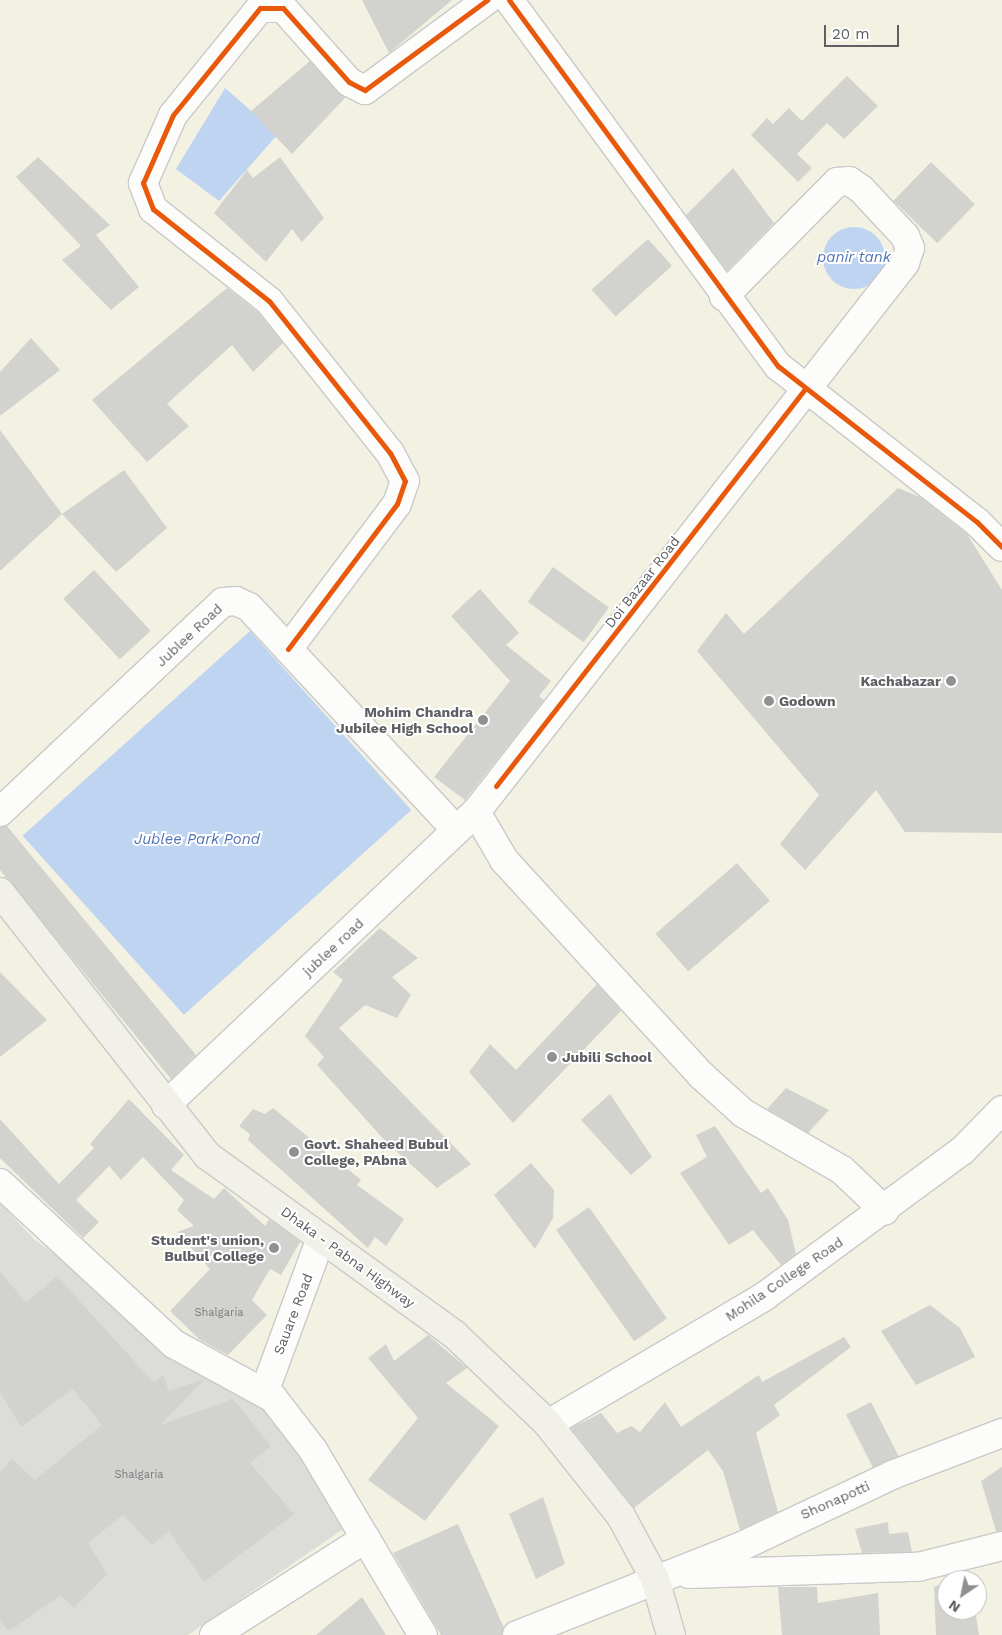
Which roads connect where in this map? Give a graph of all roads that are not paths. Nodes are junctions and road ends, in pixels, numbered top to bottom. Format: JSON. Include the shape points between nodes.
{"nodes":[{"id":1,"x":487,"y":0,"type":"edge"},
{"id":2,"x":509,"y":0,"type":"edge"},
{"id":3,"x":724,"y":296,"type":"junction"},
{"id":4,"x":804,"y":389,"type":"junction"},
{"id":5,"x":1002,"y":547,"type":"edge"},
{"id":6,"x":288,"y":649,"type":"junction"},
{"id":7,"x":496,"y":786,"type":"joint"},
{"id":8,"x":0,"y":812,"type":"edge"},
{"id":9,"x":476,"y":812,"type":"junction"},
{"id":10,"x":456,"y":830,"type":"junction"},
{"id":11,"x":0,"y":892,"type":"edge"},
{"id":12,"x":166,"y":1105,"type":"junction"},
{"id":13,"x":1002,"y":1110,"type":"edge"},
{"id":14,"x":0,"y":1183,"type":"edge"},
{"id":15,"x":885,"y":1211,"type":"junction"},
{"id":16,"x":322,"y":1238,"type":"junction"},
{"id":17,"x":265,"y":1390,"type":"junction"},
{"id":18,"x":548,"y":1424,"type":"junction"},
{"id":19,"x":1002,"y":1433,"type":"edge"},
{"id":20,"x":366,"y":1538,"type":"junction"},
{"id":21,"x":1002,"y":1546,"type":"edge"},
{"id":22,"x":663,"y":1577,"type":"junction"},
{"id":23,"x":214,"y":1635,"type":"edge"},
{"id":24,"x":423,"y":1635,"type":"edge"},
{"id":25,"x":517,"y":1635,"type":"edge"},
{"id":26,"x":671,"y":1635,"type":"edge"}],
"edges":[{"from":1,"to":6,"type":"street","via":[[365,90],[350,82],[283,8],[260,8],[173,115],[143,183],[153,209],[269,301],[390,453],[404,482],[398,504]]},
{"from":2,"to":3,"type":"street"},
{"from":3,"to":4,"type":"street","via":[[778,366]]},
{"from":3,"to":4,"type":"street","name":"Doi Bazaar Road","via":[[837,182],[848,181],[861,189],[906,236],[910,248],[905,263]]},
{"from":4,"to":5,"type":"street","via":[[977,522]]},
{"from":4,"to":7,"type":"street","name":"Doi Bazaar Road"},
{"from":6,"to":8,"type":"street","name":"Jublee Road","via":[[249,607],[236,601],[223,602]]},
{"from":6,"to":10,"type":"street","name":"Jublee Road"},
{"from":7,"to":9,"type":"street","name":"jublee road"},
{"from":9,"to":10,"type":"street","name":"jublee road"},
{"from":9,"to":15,"type":"street","via":[[504,860],[702,1075],[743,1113],[842,1170]]},
{"from":10,"to":12,"type":"street","name":"jublee road"},
{"from":11,"to":12,"type":"main road","name":"Dhaka - Pabna Highway"},
{"from":12,"to":16,"type":"main road","name":"Dhaka - Pabna Highway","via":[[208,1156]]},
{"from":13,"to":15,"type":"street","name":"Mohila College Road","via":[[962,1151]]},
{"from":14,"to":17,"type":"street","via":[[174,1344]]},
{"from":15,"to":18,"type":"street","name":"Mohila College Road","via":[[765,1296]]},
{"from":16,"to":17,"type":"street","name":"Sauare Road"},
{"from":16,"to":18,"type":"main road","name":"Dhaka - Pabna Highway","via":[[454,1335]]},
{"from":17,"to":20,"type":"street","via":[[313,1450]]},
{"from":18,"to":22,"type":"main road","name":"Dhaka - Pabna Highway","via":[[621,1516]]},
{"from":19,"to":22,"type":"street","name":"Shonapotti","via":[[892,1474]]},
{"from":20,"to":23,"type":"street"},
{"from":20,"to":24,"type":"street"},
{"from":21,"to":22,"type":"street","via":[[918,1567]]},
{"from":22,"to":25,"type":"street","name":"Shonapotti"},
{"from":22,"to":26,"type":"main road","name":"Dhaka - Pabna Highway"}]}
